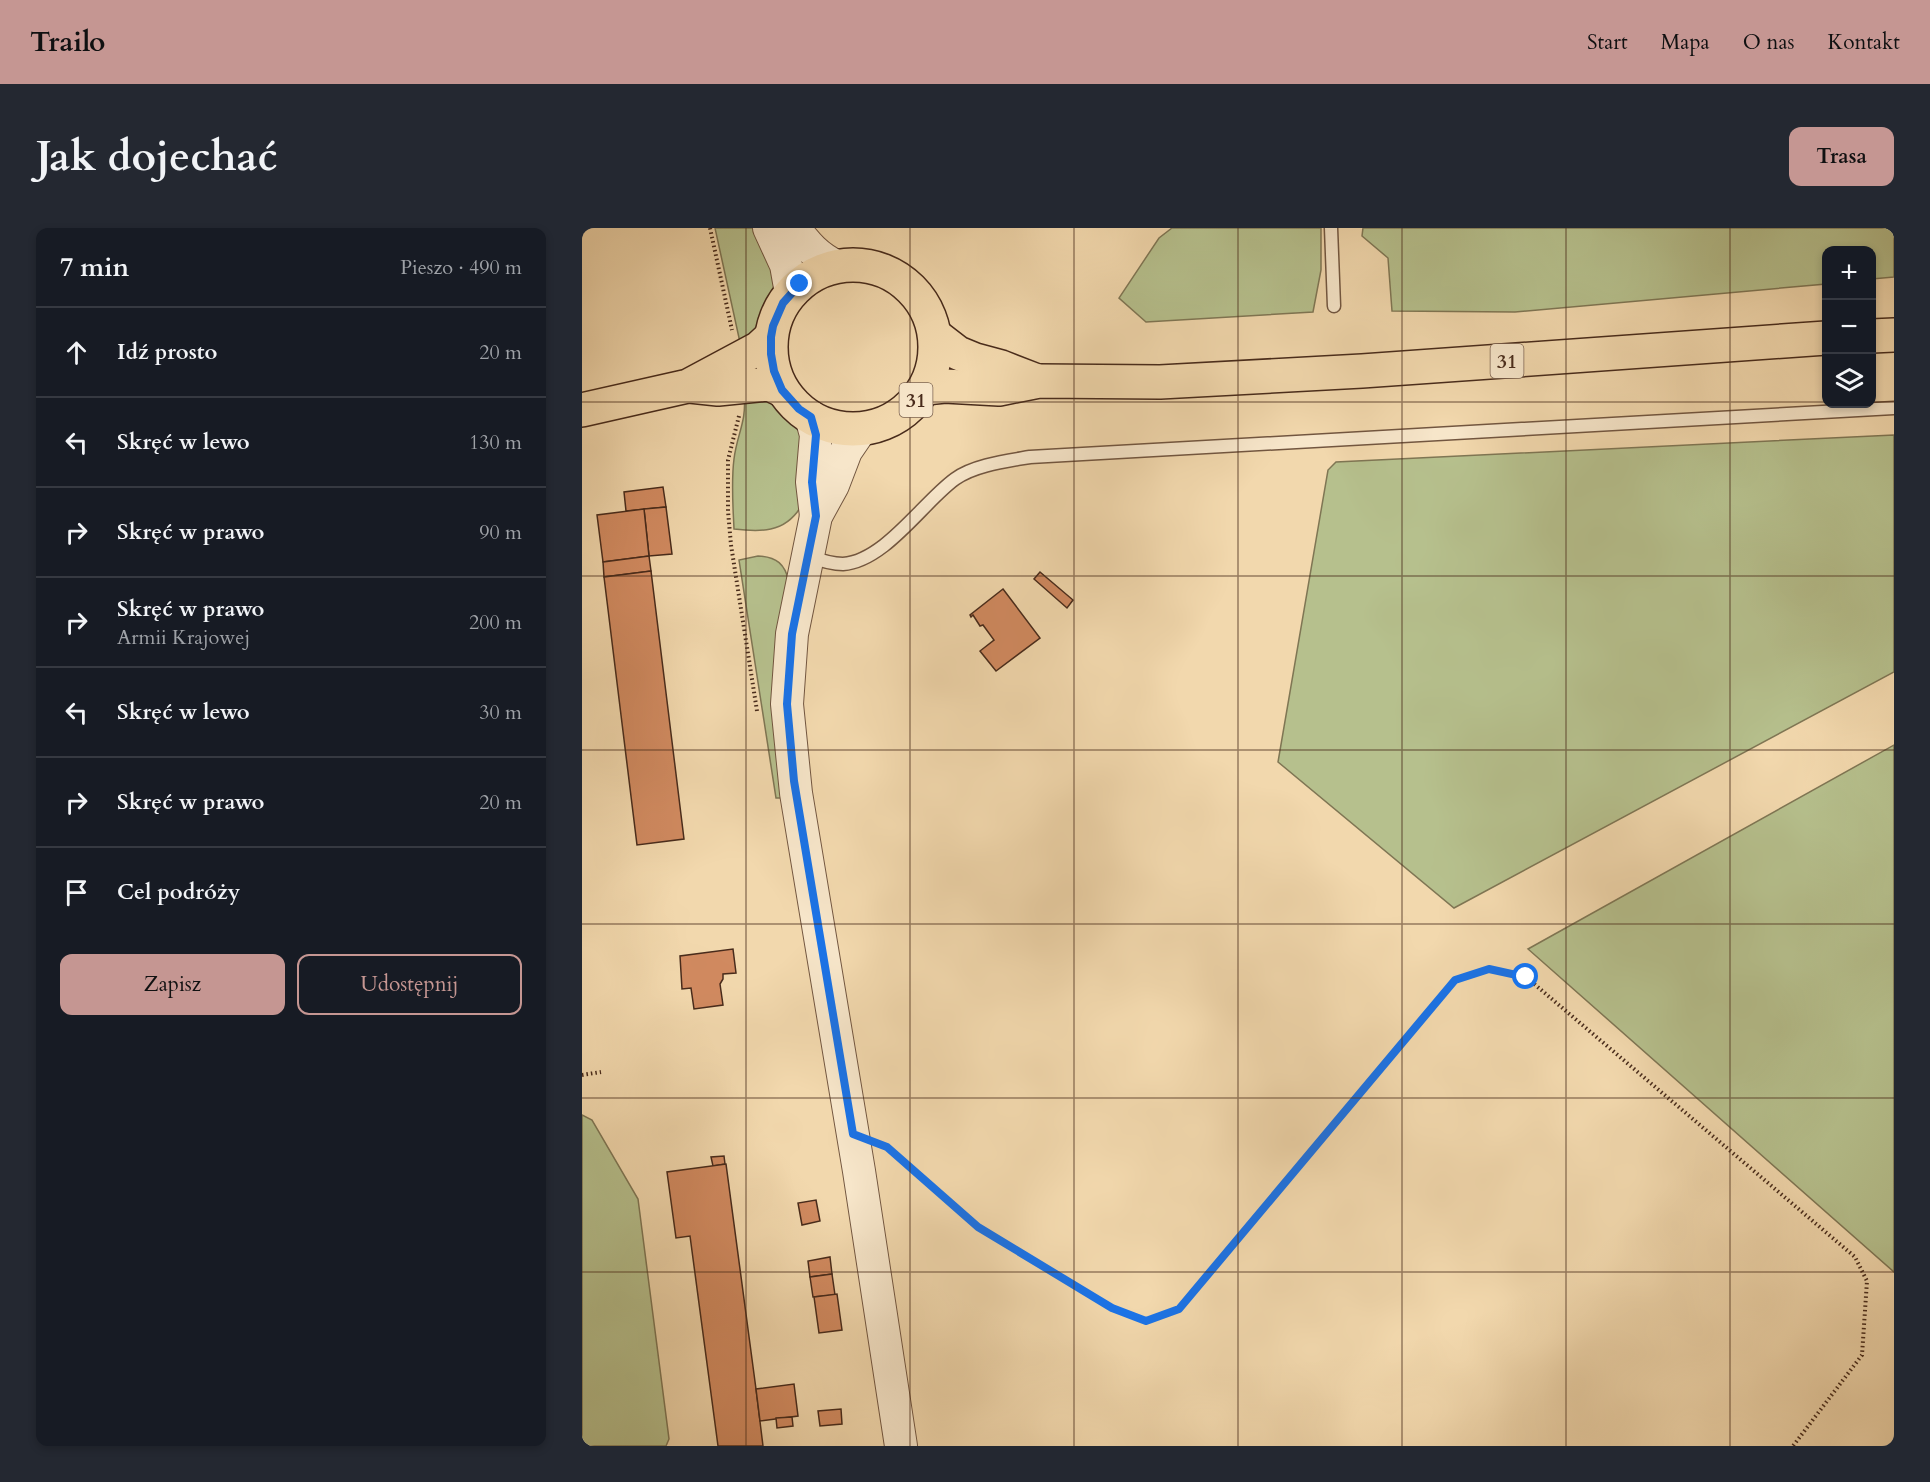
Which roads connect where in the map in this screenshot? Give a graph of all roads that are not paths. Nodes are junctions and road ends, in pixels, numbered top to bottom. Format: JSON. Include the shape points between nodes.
{"nodes":[{"id":1,"x":769,"y":228,"type":"edge"},
{"id":2,"x":794,"y":228,"type":"edge"},
{"id":3,"x":1331,"y":228,"type":"edge"},
{"id":4,"x":836,"y":266,"type":"junction"},
{"id":5,"x":790,"y":293,"type":"junction"},
{"id":6,"x":1334,"y":306,"type":"dead end"},
{"id":7,"x":1894,"y":334,"type":"edge"},
{"id":8,"x":936,"y":336,"type":"junction"},
{"id":9,"x":1876,"y":336,"type":"edge"},
{"id":10,"x":771,"y":337,"type":"junction"},
{"id":11,"x":1822,"y":338,"type":"edge"},
{"id":12,"x":1039,"y":381,"type":"junction"},
{"id":13,"x":688,"y":386,"type":"junction"},
{"id":14,"x":925,"y":388,"type":"junction"},
{"id":15,"x":782,"y":390,"type":"junction"},
{"id":16,"x":1894,"y":408,"type":"edge"},
{"id":17,"x":582,"y":410,"type":"edge"},
{"id":18,"x":811,"y":417,"type":"junction"},
{"id":19,"x":861,"y":429,"type":"junction"},
{"id":20,"x":816,"y":516,"type":"junction"},
{"id":21,"x":807,"y":556,"type":"junction"},
{"id":22,"x":901,"y":1446,"type":"edge"}],
"edges":[{"from":1,"to":5,"type":"street","via":[[786,265]]},
{"from":2,"to":4,"type":"street","via":[[810,249]]},
{"from":3,"to":6,"type":"lane"},
{"from":4,"to":5,"type":"main road","number":"31","via":[[811,276]]},
{"from":4,"to":8,"type":"main road","number":"31","via":[[877,267],[902,280],[921,299]]},
{"from":5,"to":10,"type":"main road","number":"31"},
{"from":7,"to":9,"type":"main road"},
{"from":8,"to":12,"type":"main road","number":"31","via":[[958,353]]},
{"from":8,"to":14,"type":"main road","number":"31","via":[[934,363]]},
{"from":10,"to":13,"type":"main road","via":[[759,348]]},
{"from":10,"to":15,"type":"main road","number":"31","via":[[774,371]]},
{"from":11,"to":12,"type":"main road","number":"31","via":[[1205,380]]},
{"from":12,"to":14,"type":"main road","number":"31","via":[[999,389]]},
{"from":13,"to":15,"type":"main road","via":[[718,389],[769,384]]},
{"from":13,"to":17,"type":"main road"},
{"from":14,"to":19,"type":"main road","number":"31","via":[[898,417]]},
{"from":15,"to":18,"type":"main road","number":"31"},
{"from":16,"to":21,"type":"lane","via":[[1030,457],[993,464],[957,477],[900,534],[860,560],[844,564]]},
{"from":18,"to":19,"type":"main road","number":"31","via":[[826,425]]},
{"from":18,"to":20,"type":"street","via":[[816,435],[812,482]]},
{"from":19,"to":20,"type":"street","via":[[846,451]]},
{"from":20,"to":21,"type":"street"},
{"from":21,"to":22,"type":"street","via":[[792,634],[787,704],[794,781]]}]}
